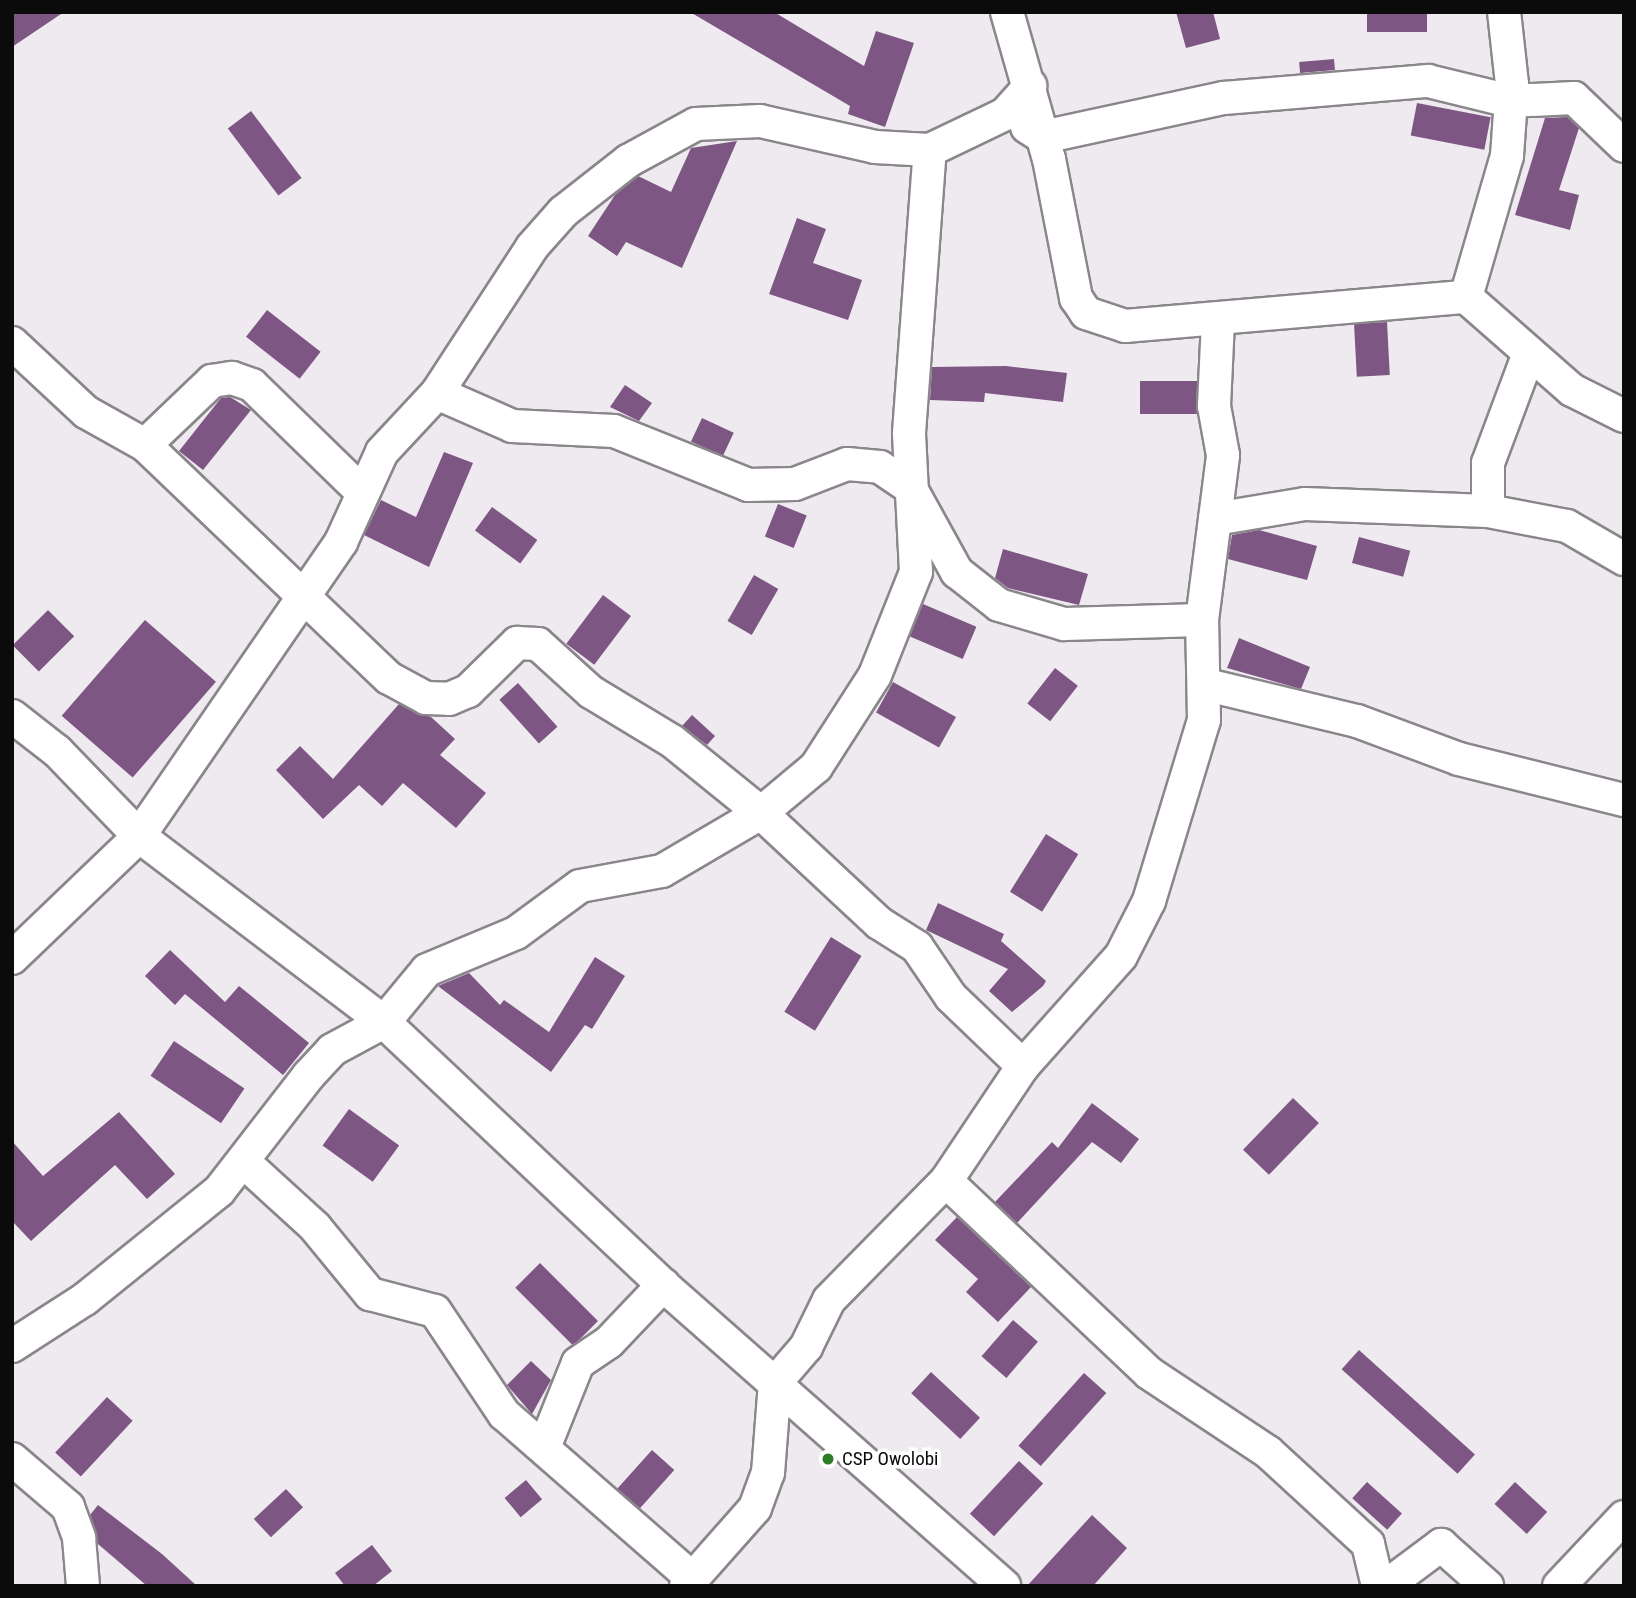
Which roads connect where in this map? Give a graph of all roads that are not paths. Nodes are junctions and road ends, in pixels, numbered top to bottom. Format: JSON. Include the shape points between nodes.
{"nodes":[{"id":1,"x":1007,"y":12,"type":"edge"},
{"id":2,"x":1504,"y":12,"type":"edge"},
{"id":3,"x":1030,"y":86,"type":"junction"},
{"id":4,"x":1511,"y":101,"type":"junction"},
{"id":5,"x":1005,"y":114,"type":"junction"},
{"id":6,"x":1043,"y":137,"type":"junction"},
{"id":7,"x":1624,"y":146,"type":"edge"},
{"id":8,"x":930,"y":150,"type":"junction"},
{"id":9,"x":1466,"y":298,"type":"junction"},
{"id":10,"x":1218,"y":320,"type":"junction"},
{"id":11,"x":12,"y":343,"type":"edge"},
{"id":12,"x":1528,"y":356,"type":"junction"},
{"id":13,"x":437,"y":393,"type":"junction"},
{"id":14,"x":1624,"y":416,"type":"edge"},
{"id":15,"x":145,"y":445,"type":"junction"},
{"id":16,"x":910,"y":487,"type":"junction"},
{"id":17,"x":361,"y":491,"type":"junction"},
{"id":18,"x":1488,"y":511,"type":"junction"},
{"id":19,"x":1215,"y":519,"type":"junction"},
{"id":20,"x":1624,"y":559,"type":"edge"},
{"id":21,"x":303,"y":591,"type":"junction"},
{"id":22,"x":1202,"y":620,"type":"junction"},
{"id":23,"x":1207,"y":685,"type":"junction"},
{"id":24,"x":12,"y":716,"type":"edge"},
{"id":25,"x":1624,"y":800,"type":"edge"},
{"id":26,"x":761,"y":813,"type":"junction"},
{"id":27,"x":139,"y":835,"type":"junction"},
{"id":28,"x":12,"y":958,"type":"edge"},
{"id":29,"x":384,"y":1022,"type":"junction"},
{"id":30,"x":1023,"y":1066,"type":"junction"},
{"id":31,"x":245,"y":1163,"type":"junction"},
{"id":32,"x":946,"y":1181,"type":"junction"},
{"id":33,"x":663,"y":1286,"type":"junction"},
{"id":34,"x":12,"y":1346,"type":"edge"},
{"id":35,"x":775,"y":1382,"type":"junction"},
{"id":36,"x":545,"y":1446,"type":"junction"},
{"id":37,"x":12,"y":1459,"type":"edge"},
{"id":38,"x":1624,"y":1517,"type":"edge"},
{"id":39,"x":689,"y":1582,"type":"edge"},
{"id":40,"x":83,"y":1586,"type":"edge"},
{"id":41,"x":1004,"y":1586,"type":"edge"},
{"id":42,"x":1378,"y":1586,"type":"edge"},
{"id":43,"x":1386,"y":1586,"type":"edge"},
{"id":44,"x":1487,"y":1586,"type":"edge"},
{"id":45,"x":1559,"y":1586,"type":"edge"}],
"edges":[{"from":1,"to":3,"type":"street"},
{"from":2,"to":4,"type":"street"},
{"from":3,"to":5,"type":"street"},
{"from":3,"to":6,"type":"street"},
{"from":4,"to":6,"type":"street","via":[[1428,81],[1377,83],[1224,98]]},
{"from":4,"to":7,"type":"street","via":[[1542,95],[1574,99]]},
{"from":4,"to":9,"type":"street","via":[[1507,156]]},
{"from":5,"to":6,"type":"street"},
{"from":5,"to":8,"type":"street"},
{"from":6,"to":10,"type":"street","via":[[1076,298],[1086,313],[1125,327]]},
{"from":8,"to":13,"type":"street","via":[[875,147],[760,121],[696,124],[628,161],[563,212],[533,247]]},
{"from":8,"to":16,"type":"street","via":[[914,333]]},
{"from":9,"to":10,"type":"street"},
{"from":9,"to":12,"type":"street"},
{"from":10,"to":19,"type":"street","via":[[1214,406],[1223,455]]},
{"from":11,"to":15,"type":"street","via":[[86,412]]},
{"from":12,"to":14,"type":"street","via":[[1572,390]]},
{"from":12,"to":18,"type":"street","via":[[1489,463]]},
{"from":13,"to":16,"type":"street","via":[[512,426],[614,431],[748,485],[795,484],[865,463]]},
{"from":13,"to":17,"type":"street","via":[[382,452]]},
{"from":15,"to":17,"type":"street","via":[[212,381],[232,377],[252,385]]},
{"from":15,"to":21,"type":"street"},
{"from":16,"to":22,"type":"street","via":[[957,572],[999,605],[1064,624]]},
{"from":16,"to":26,"type":"street","via":[[916,572],[875,676],[816,767]]},
{"from":17,"to":21,"type":"street","via":[[341,542]]},
{"from":18,"to":19,"type":"street","via":[[1306,504]]},
{"from":18,"to":20,"type":"street","via":[[1567,526]]},
{"from":19,"to":22,"type":"street"},
{"from":21,"to":26,"type":"street","via":[[389,678],[426,698],[468,691],[517,643],[538,644],[591,692],[650,724]]},
{"from":21,"to":27,"type":"street"},
{"from":22,"to":23,"type":"street"},
{"from":23,"to":25,"type":"street","via":[[1357,721],[1459,759]]},
{"from":23,"to":30,"type":"street","via":[[1204,720],[1149,901],[1121,956]]},
{"from":24,"to":27,"type":"street","via":[[57,751]]},
{"from":26,"to":29,"type":"street","via":[[662,871],[580,886],[516,933],[448,956],[427,970]]},
{"from":26,"to":30,"type":"street","via":[[878,923],[917,947],[951,997]]},
{"from":27,"to":28,"type":"street"},
{"from":27,"to":29,"type":"street"},
{"from":29,"to":31,"type":"street","via":[[332,1050]]},
{"from":29,"to":33,"type":"street"},
{"from":30,"to":32,"type":"street"},
{"from":31,"to":34,"type":"street","via":[[85,1299]]},
{"from":31,"to":36,"type":"street","via":[[315,1227],[370,1294],[435,1311],[504,1413]]},
{"from":32,"to":35,"type":"street","via":[[852,1270],[806,1347]]},
{"from":32,"to":42,"type":"street","via":[[1149,1373],[1268,1452],[1368,1544]]},
{"from":33,"to":35,"type":"street"},
{"from":33,"to":36,"type":"street","via":[[609,1342],[578,1363]]},
{"from":35,"to":39,"type":"street","via":[[768,1473],[755,1508]]},
{"from":35,"to":41,"type":"street"},
{"from":36,"to":39,"type":"street"},
{"from":37,"to":40,"type":"street","via":[[68,1507],[79,1538]]},
{"from":38,"to":45,"type":"street"},
{"from":43,"to":44,"type":"street","via":[[1441,1545]]}]}
